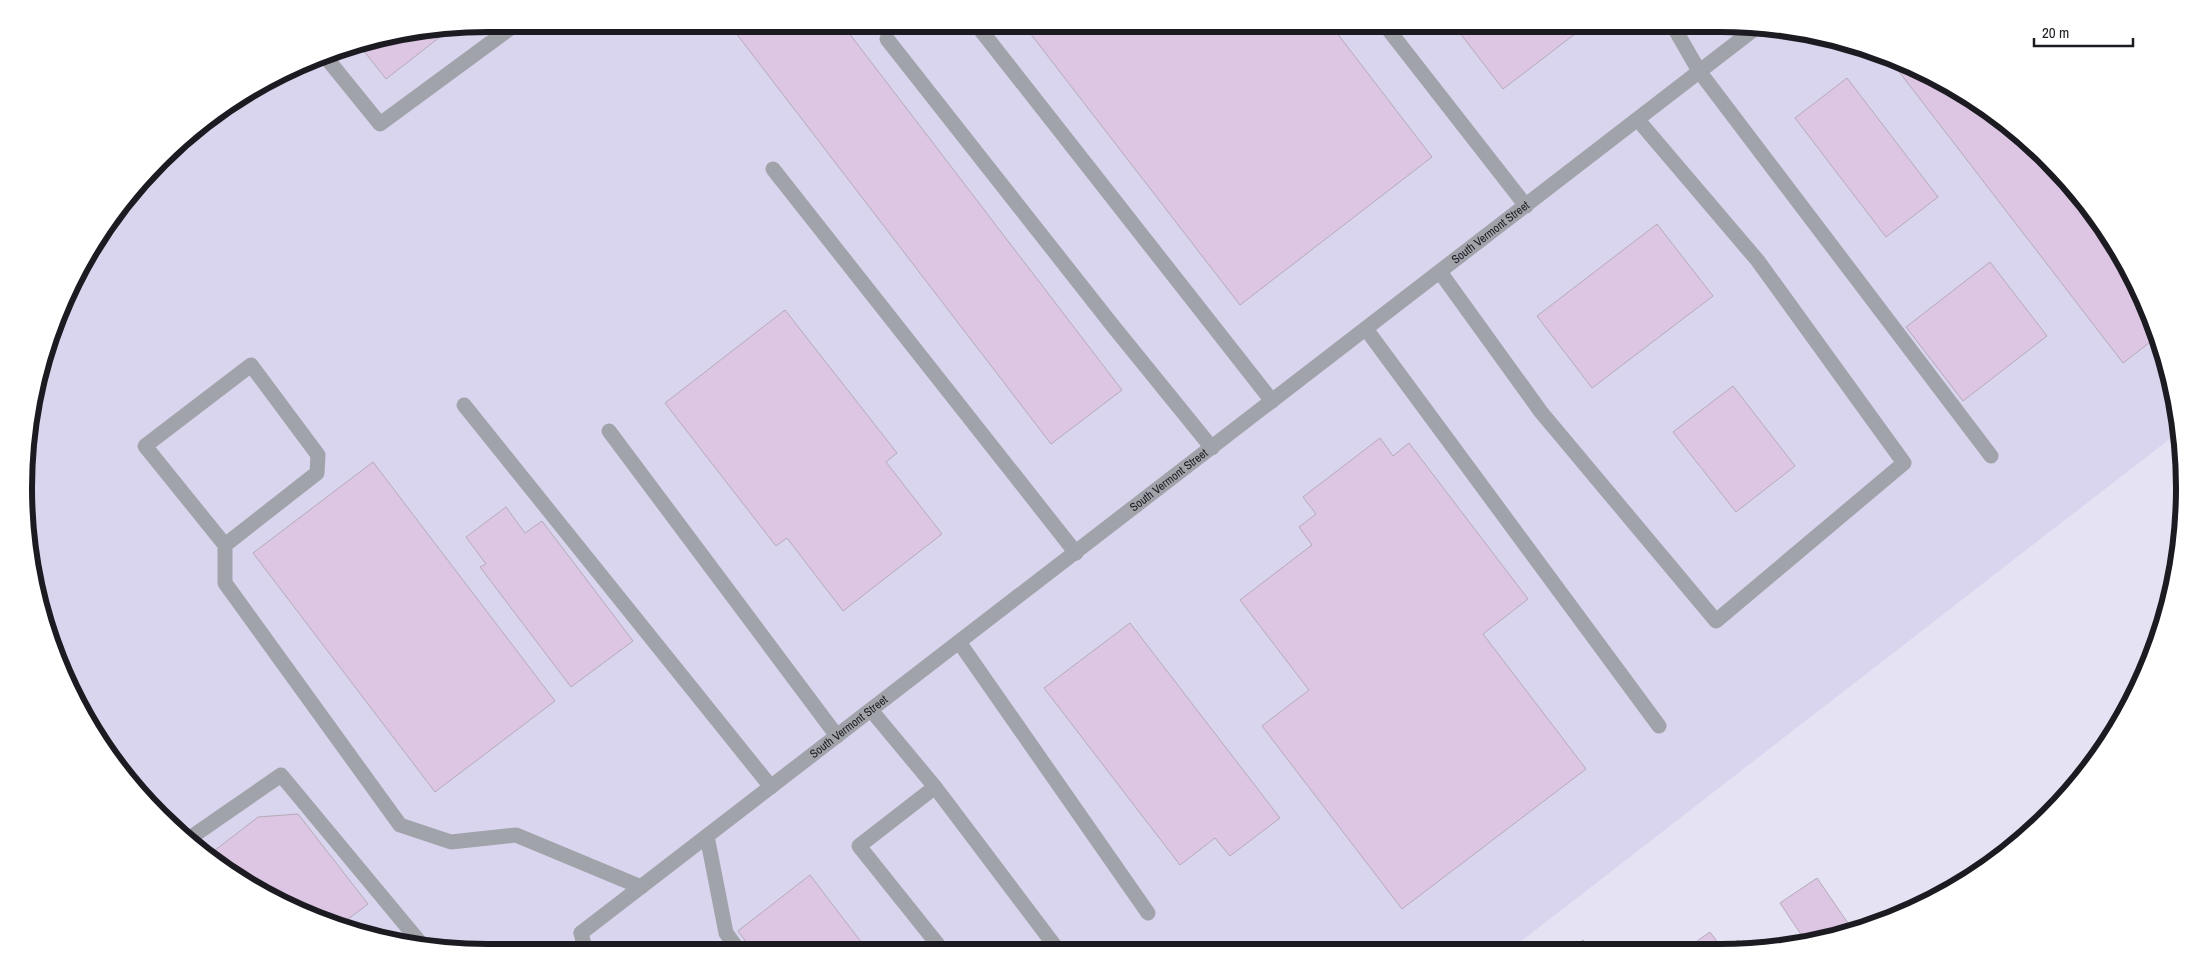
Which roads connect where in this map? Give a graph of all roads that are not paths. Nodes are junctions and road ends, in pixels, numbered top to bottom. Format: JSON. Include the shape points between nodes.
{"nodes":[{"id":1,"x":505,"y":32,"type":"edge"},
{"id":2,"x":982,"y":32,"type":"edge"},
{"id":3,"x":1390,"y":32,"type":"edge"},
{"id":4,"x":1677,"y":32,"type":"edge"},
{"id":5,"x":1749,"y":33,"type":"edge"},
{"id":6,"x":887,"y":39,"type":"dead end"},
{"id":7,"x":329,"y":62,"type":"edge"},
{"id":8,"x":1699,"y":71,"type":"junction"},
{"id":9,"x":1638,"y":120,"type":"junction"},
{"id":10,"x":773,"y":169,"type":"dead end"},
{"id":11,"x":1526,"y":206,"type":"junction"},
{"id":12,"x":1440,"y":272,"type":"junction"},
{"id":13,"x":1366,"y":329,"type":"junction"},
{"id":14,"x":1272,"y":401,"type":"junction"},
{"id":15,"x":464,"y":406,"type":"dead end"},
{"id":16,"x":609,"y":431,"type":"dead end"},
{"id":17,"x":1212,"y":448,"type":"junction"},
{"id":18,"x":1991,"y":456,"type":"dead end"},
{"id":19,"x":225,"y":545,"type":"junction"},
{"id":20,"x":1076,"y":553,"type":"junction"},
{"id":21,"x":959,"y":642,"type":"junction"},
{"id":22,"x":871,"y":710,"type":"junction"},
{"id":23,"x":1658,"y":726,"type":"dead end"},
{"id":24,"x":837,"y":736,"type":"junction"},
{"id":25,"x":771,"y":787,"type":"junction"},
{"id":26,"x":934,"y":787,"type":"junction"},
{"id":27,"x":194,"y":835,"type":"edge"},
{"id":28,"x":707,"y":836,"type":"junction"},
{"id":29,"x":640,"y":887,"type":"junction"},
{"id":30,"x":1148,"y":913,"type":"dead end"},
{"id":31,"x":417,"y":938,"type":"edge"},
{"id":32,"x":584,"y":944,"type":"edge"},
{"id":33,"x":734,"y":944,"type":"edge"},
{"id":34,"x":937,"y":944,"type":"edge"},
{"id":35,"x":1053,"y":944,"type":"edge"}],
"edges":[{"from":1,"to":7,"type":"street","via":[[380,124]]},
{"from":2,"to":14,"type":"street"},
{"from":3,"to":11,"type":"street"},
{"from":4,"to":8,"type":"street"},
{"from":5,"to":8,"type":"street","name":"South Vermont Street"},
{"from":6,"to":17,"type":"street"},
{"from":8,"to":9,"type":"street","name":"South Vermont Street"},
{"from":8,"to":18,"type":"street"},
{"from":9,"to":11,"type":"street","name":"South Vermont Street"},
{"from":9,"to":12,"type":"street","via":[[1758,261],[1904,463],[1716,621],[1541,412]]},
{"from":10,"to":20,"type":"street"},
{"from":11,"to":12,"type":"street","name":"South Vermont Street"},
{"from":12,"to":13,"type":"street","name":"South Vermont Street"},
{"from":13,"to":14,"type":"street","name":"South Vermont Street"},
{"from":13,"to":23,"type":"street"},
{"from":14,"to":17,"type":"street","name":"South Vermont Street"},
{"from":15,"to":25,"type":"street"},
{"from":16,"to":24,"type":"street"},
{"from":17,"to":20,"type":"street","name":"South Vermont Street"},
{"from":19,"to":19,"type":"street","via":[[317,473],[318,455],[251,365],[145,446]]},
{"from":19,"to":29,"type":"street","via":[[225,583],[400,825],[451,842],[516,835]]},
{"from":20,"to":21,"type":"street","name":"South Vermont Street"},
{"from":21,"to":22,"type":"street","name":"South Vermont Street"},
{"from":21,"to":30,"type":"street"},
{"from":22,"to":24,"type":"street","name":"South Vermont Street"},
{"from":22,"to":26,"type":"street"},
{"from":24,"to":25,"type":"street","name":"South Vermont Street"},
{"from":25,"to":28,"type":"street","name":"South Vermont Street"},
{"from":26,"to":34,"type":"street","via":[[859,846]]},
{"from":26,"to":35,"type":"street"},
{"from":27,"to":31,"type":"street","via":[[281,775]]},
{"from":28,"to":29,"type":"street","name":"South Vermont Street"},
{"from":28,"to":33,"type":"street","via":[[726,933]]},
{"from":29,"to":32,"type":"street","name":"South Vermont Street","via":[[581,933]]}]}
